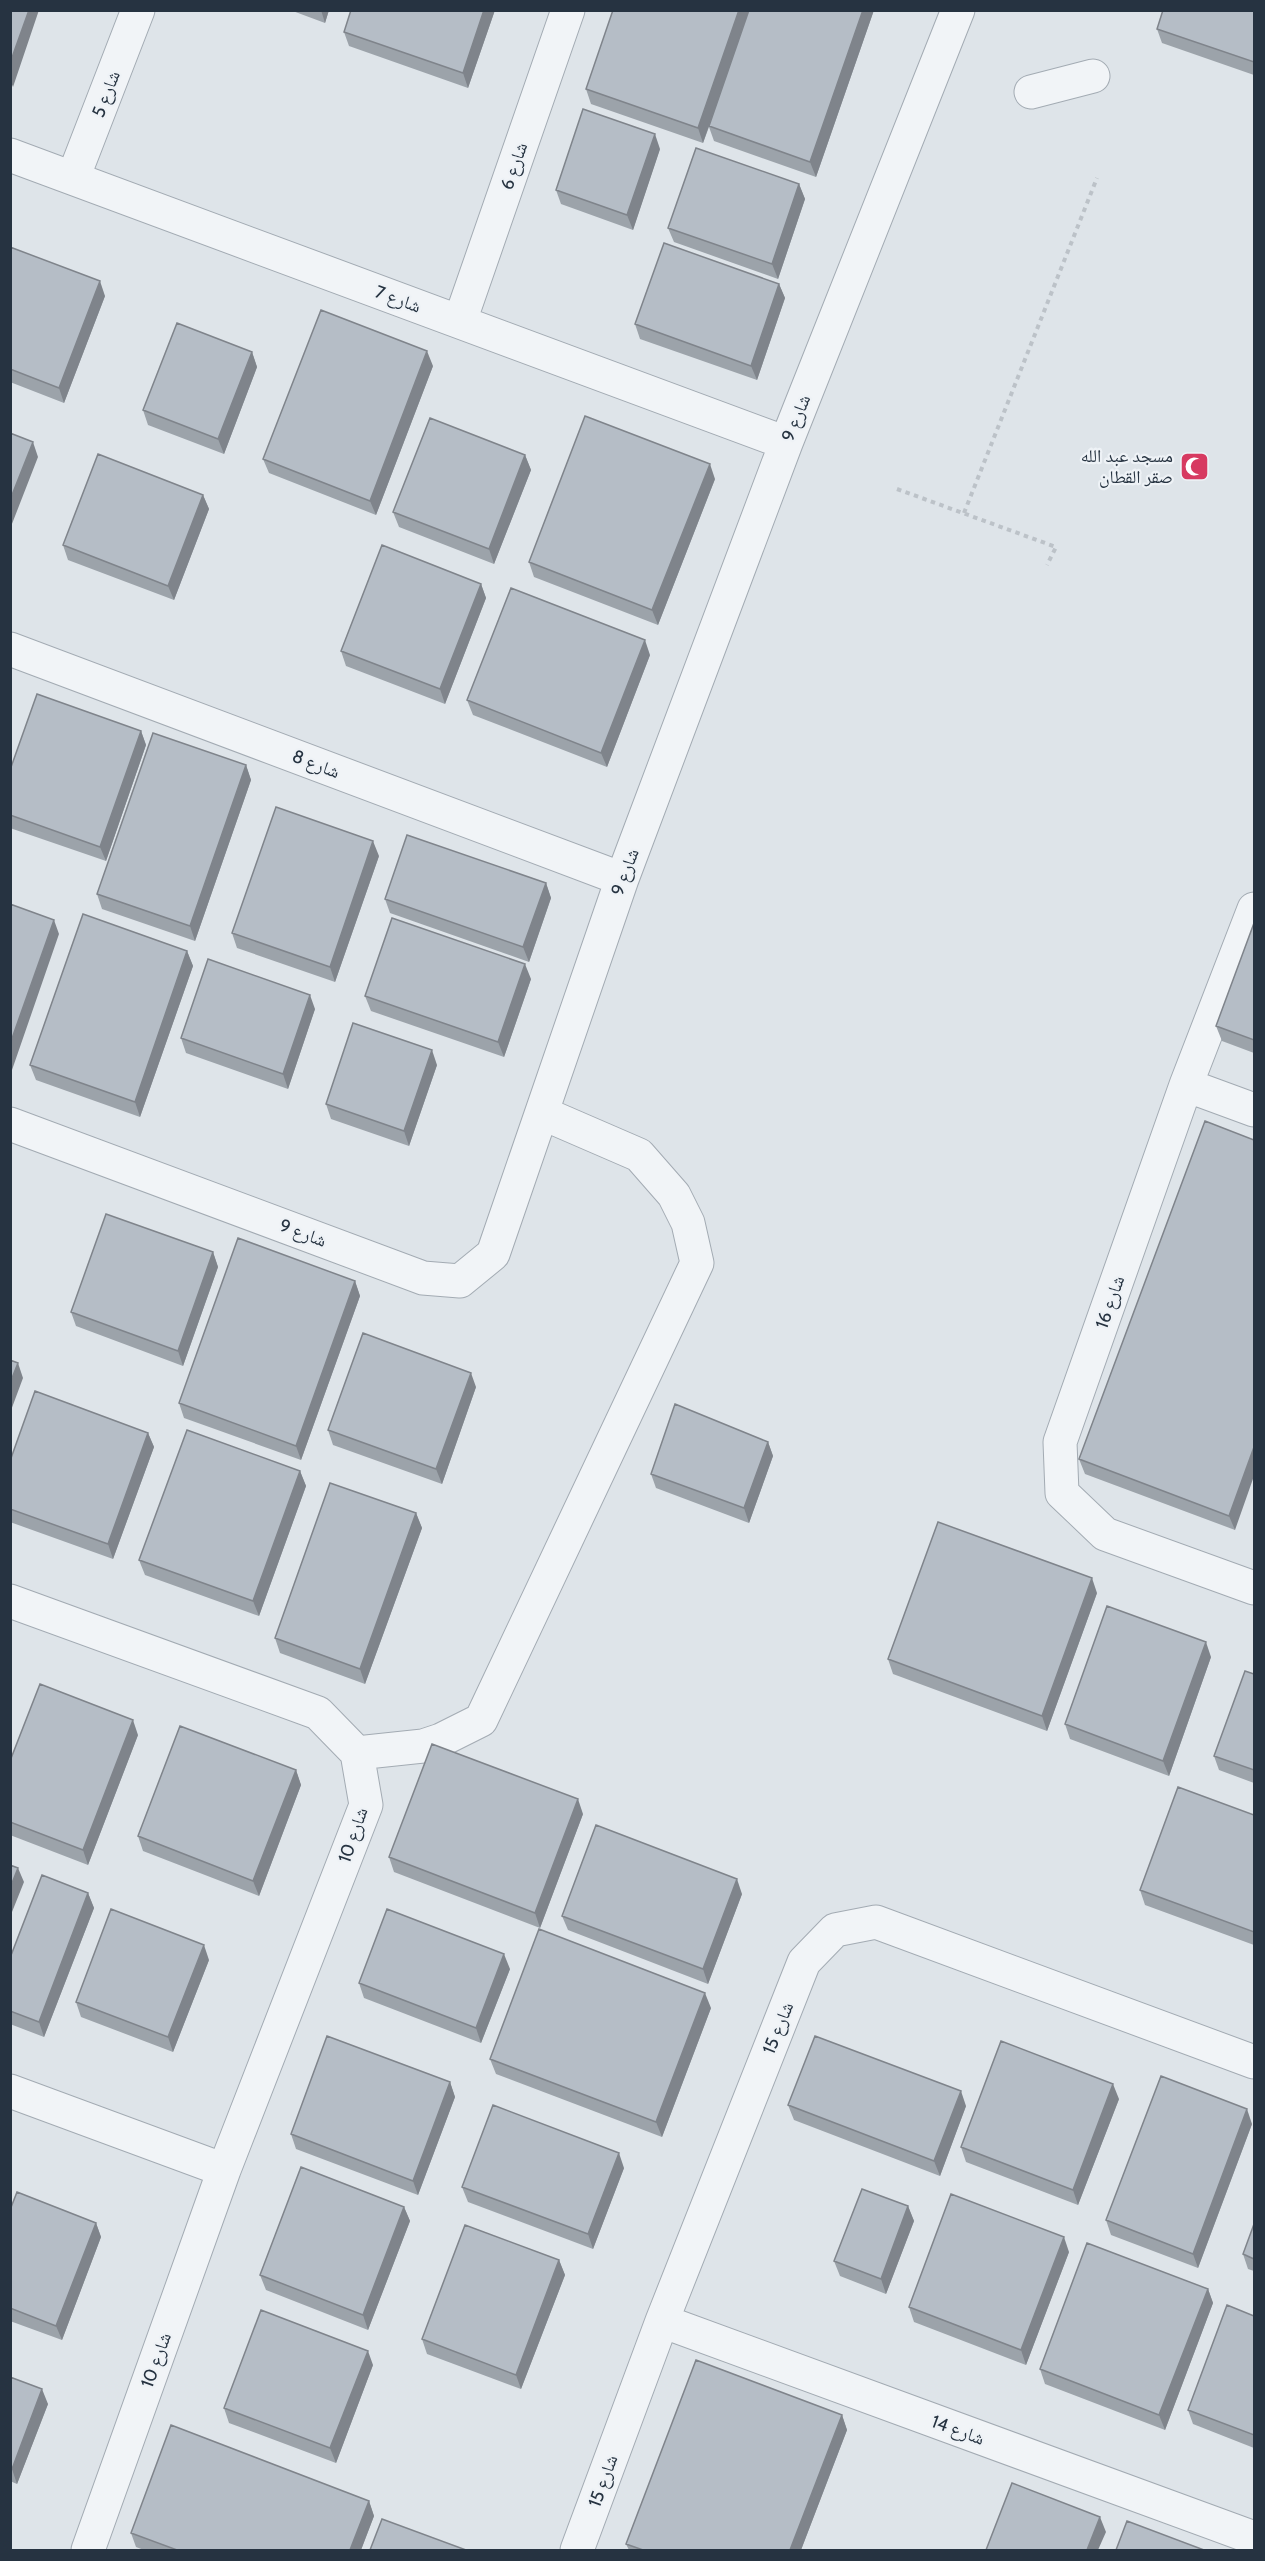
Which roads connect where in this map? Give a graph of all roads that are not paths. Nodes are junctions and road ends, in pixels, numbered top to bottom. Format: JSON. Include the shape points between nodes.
{"nodes":[{"id":1,"x":138,"y":10,"type":"edge"},
{"id":2,"x":568,"y":10,"type":"edge"},
{"id":3,"x":958,"y":10,"type":"edge"},
{"id":4,"x":1093,"y":76,"type":"dead end"},
{"id":5,"x":1031,"y":92,"type":"dead end"},
{"id":6,"x":10,"y":155,"type":"edge"},
{"id":7,"x":73,"y":178,"type":"junction"},
{"id":8,"x":460,"y":321,"type":"junction"},
{"id":9,"x":786,"y":443,"type":"junction"},
{"id":10,"x":13,"y":659,"type":"edge"},
{"id":11,"x":622,"y":879,"type":"junction"},
{"id":12,"x":1254,"y":909,"type":"edge"},
{"id":13,"x":1186,"y":1085,"type":"junction"},
{"id":14,"x":1254,"y":1110,"type":"edge"},
{"id":15,"x":542,"y":1113,"type":"junction"},
{"id":16,"x":10,"y":1124,"type":"edge"},
{"id":17,"x":1254,"y":1588,"type":"edge"},
{"id":18,"x":10,"y":1601,"type":"edge"},
{"id":19,"x":357,"y":1754,"type":"junction"},
{"id":20,"x":1254,"y":2062,"type":"edge"},
{"id":21,"x":10,"y":2091,"type":"edge"},
{"id":22,"x":224,"y":2170,"type":"junction"},
{"id":23,"x":662,"y":2321,"type":"junction"},
{"id":24,"x":1254,"y":2538,"type":"edge"},
{"id":25,"x":88,"y":2550,"type":"edge"},
{"id":26,"x":577,"y":2550,"type":"edge"}],
"edges":[{"from":1,"to":7,"type":"street","name":"شارع 5"},
{"from":2,"to":8,"type":"street","name":"شارع 6"},
{"from":3,"to":9,"type":"street","name":"شارع 9"},
{"from":4,"to":5,"type":"street"},
{"from":6,"to":7,"type":"street","name":"شارع 7"},
{"from":7,"to":8,"type":"street","name":"شارع 7"},
{"from":8,"to":9,"type":"street","name":"شارع 7"},
{"from":9,"to":11,"type":"street","name":"شارع 9"},
{"from":10,"to":11,"type":"street","name":"شارع 8"},
{"from":11,"to":15,"type":"street","name":"شارع 9"},
{"from":12,"to":13,"type":"street","name":"شارع 16"},
{"from":13,"to":14,"type":"street"},
{"from":13,"to":17,"type":"street","name":"شارع 16","via":[[1060,1442],[1062,1493],[1105,1534]]},
{"from":15,"to":16,"type":"street","name":"شارع 9","via":[[493,1254],[460,1281],[423,1278]]},
{"from":15,"to":19,"type":"street","via":[[639,1155],[674,1195],[688,1222],[697,1263],[481,1720],[423,1746]]},
{"from":18,"to":19,"type":"street","via":[[318,1713]]},
{"from":19,"to":22,"type":"street","name":"شارع 10","via":[[366,1805]]},
{"from":20,"to":23,"type":"street","name":"شارع 15","via":[[876,1922],[835,1930],[804,1962]]},
{"from":21,"to":22,"type":"street"},
{"from":22,"to":25,"type":"street","name":"شارع 10"},
{"from":23,"to":24,"type":"street","name":"شارع 14"},
{"from":23,"to":26,"type":"street","name":"شارع 15"}]}
